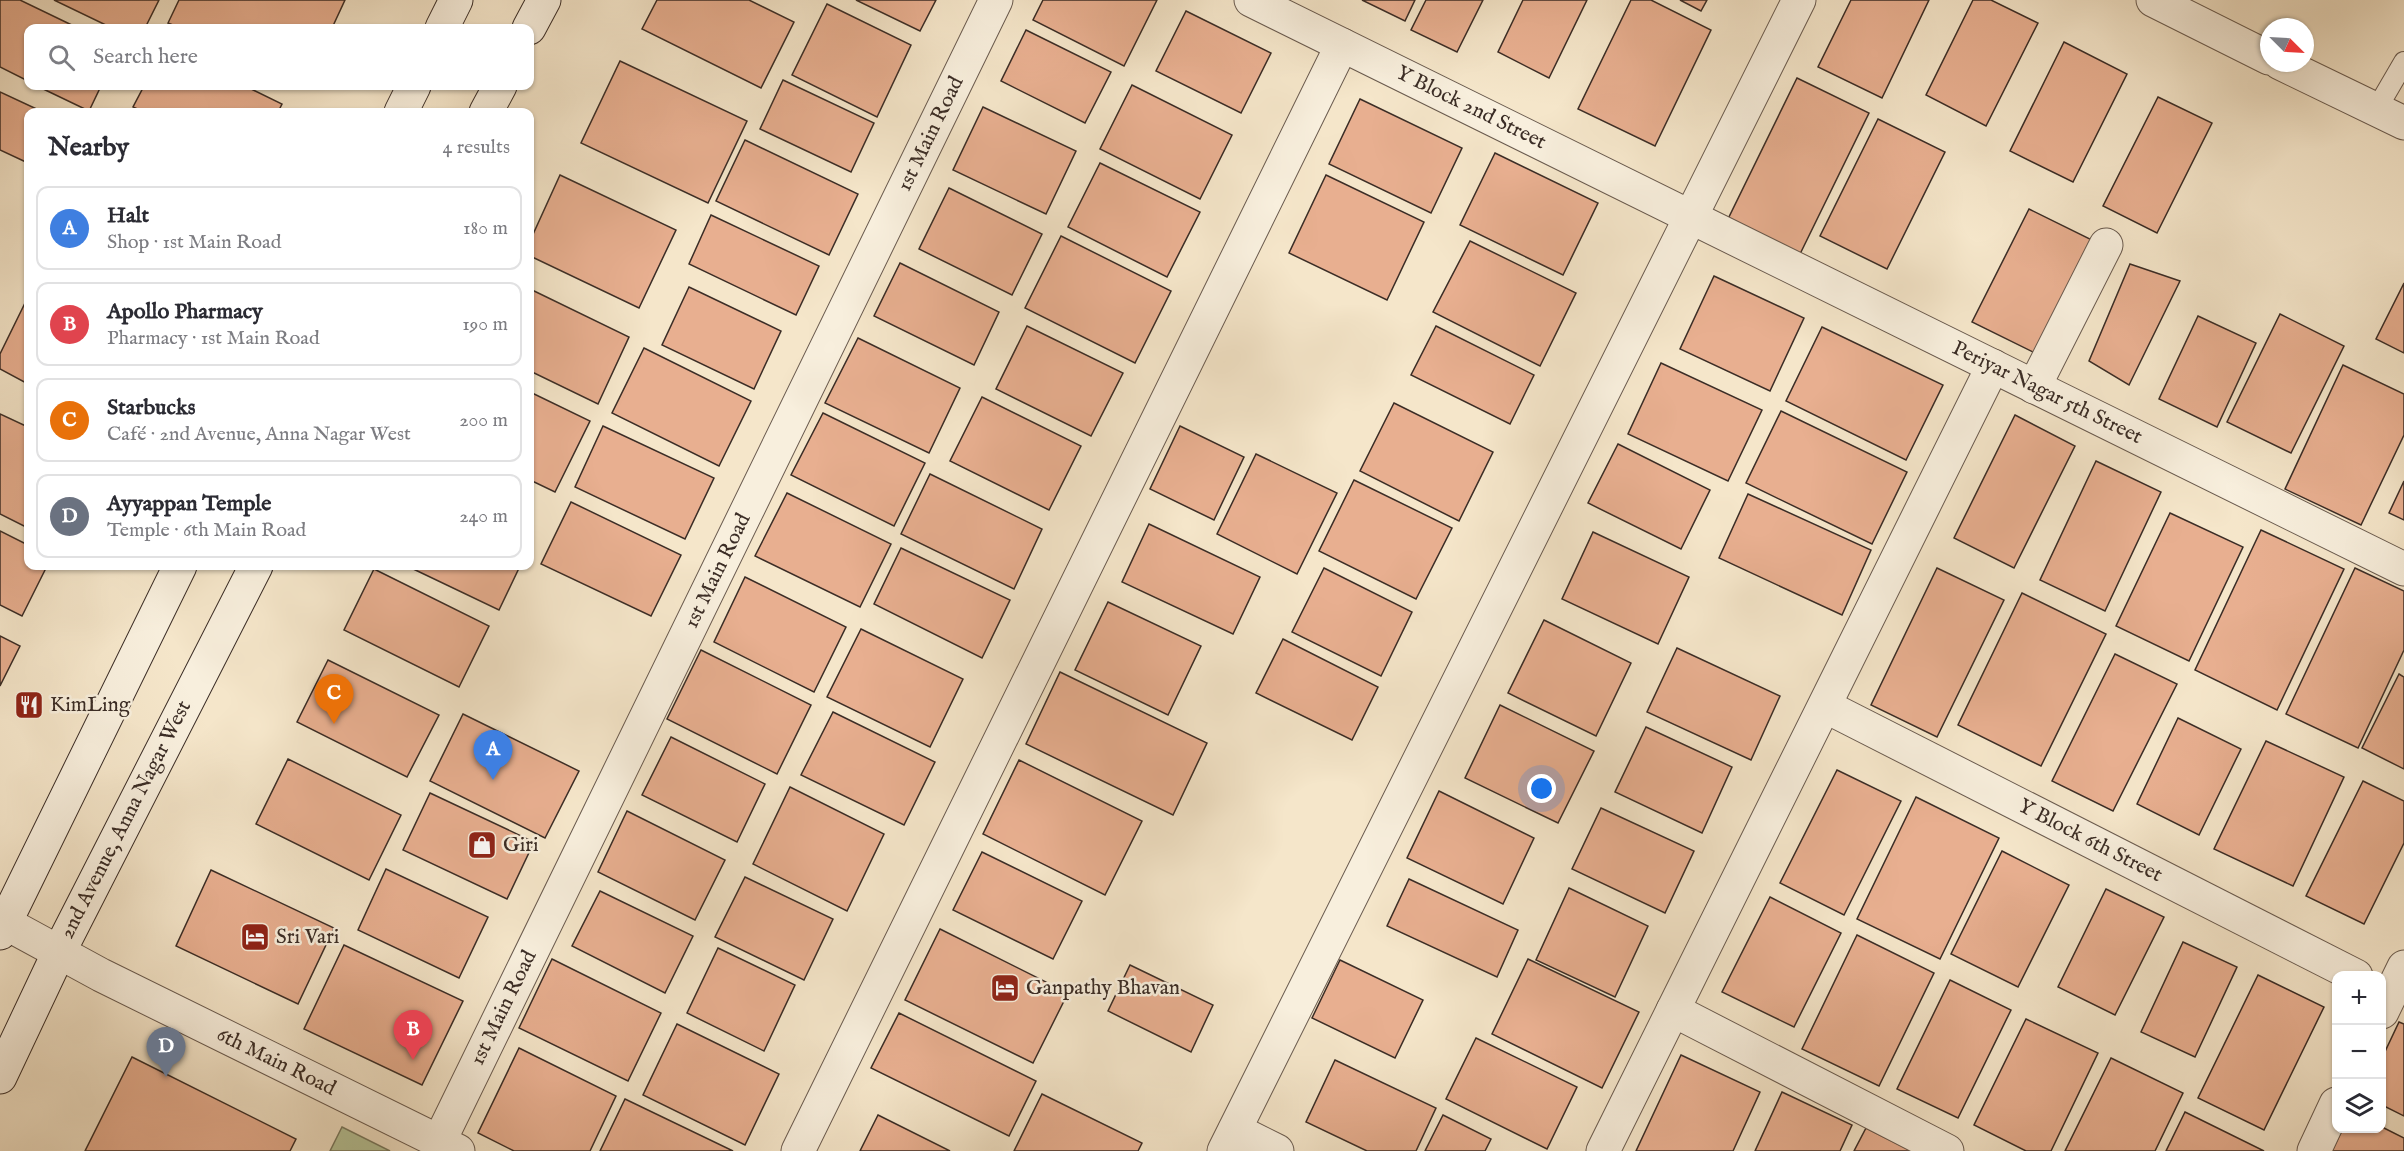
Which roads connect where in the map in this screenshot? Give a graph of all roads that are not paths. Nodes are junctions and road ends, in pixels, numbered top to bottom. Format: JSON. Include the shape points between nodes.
{"nodes":[{"id":1,"x":456,"y":0,"type":"edge"},
{"id":2,"x":544,"y":0,"type":"edge"},
{"id":3,"x":996,"y":0,"type":"edge"},
{"id":4,"x":1251,"y":0,"type":"edge"},
{"id":5,"x":1799,"y":0,"type":"edge"},
{"id":6,"x":2153,"y":0,"type":"edge"},
{"id":7,"x":444,"y":24,"type":"edge"},
{"id":8,"x":531,"y":24,"type":"edge"},
{"id":9,"x":1342,"y":45,"type":"junction"},
{"id":10,"x":2260,"y":54,"type":"edge"},
{"id":11,"x":2404,"y":62,"type":"edge"},
{"id":12,"x":2299,"y":72,"type":"edge"},
{"id":13,"x":412,"y":90,"type":"edge"},
{"id":14,"x":498,"y":90,"type":"edge"},
{"id":15,"x":403,"y":108,"type":"edge"},
{"id":16,"x":488,"y":108,"type":"edge"},
{"id":17,"x":2390,"y":116,"type":"edge"},
{"id":18,"x":1691,"y":217,"type":"junction"},
{"id":19,"x":2106,"y":245,"type":"dead end"},
{"id":20,"x":1993,"y":366,"type":"junction"},
{"id":21,"x":2034,"y":387,"type":"junction"},
{"id":22,"x":2404,"y":569,"type":"edge"},
{"id":23,"x":178,"y":570,"type":"edge"},
{"id":24,"x":254,"y":570,"type":"edge"},
{"id":25,"x":1825,"y":706,"type":"junction"},
{"id":26,"x":2,"y":926,"type":"edge"},
{"id":27,"x":59,"y":952,"type":"junction"},
{"id":28,"x":2348,"y":971,"type":"edge"},
{"id":29,"x":1673,"y":1010,"type":"junction"},
{"id":30,"x":0,"y":1077,"type":"edge"},
{"id":31,"x":2332,"y":1114,"type":"edge"},
{"id":32,"x":1230,"y":1140,"type":"edge"},
{"id":33,"x":448,"y":1146,"type":"edge"},
{"id":34,"x":798,"y":1151,"type":"edge"},
{"id":35,"x":1277,"y":1151,"type":"edge"},
{"id":36,"x":1603,"y":1151,"type":"edge"},
{"id":37,"x":1947,"y":1151,"type":"edge"},
{"id":38,"x":2314,"y":1151,"type":"edge"}],
"edges":[{"from":1,"to":7,"type":"street"},
{"from":2,"to":8,"type":"street"},
{"from":3,"to":33,"type":"street","name":"1st Main Road"},
{"from":4,"to":9,"type":"street","name":"Y Block 2nd Street"},
{"from":5,"to":18,"type":"street"},
{"from":6,"to":10,"type":"street"},
{"from":9,"to":18,"type":"street","name":"Y Block 2nd Street"},
{"from":9,"to":34,"type":"street"},
{"from":11,"to":17,"type":"lane"},
{"from":12,"to":17,"type":"street"},
{"from":13,"to":15,"type":"street"},
{"from":14,"to":16,"type":"street"},
{"from":18,"to":20,"type":"street","name":"Periyar Nagar 5th Street"},
{"from":18,"to":32,"type":"street"},
{"from":19,"to":21,"type":"street"},
{"from":20,"to":21,"type":"street","name":"Periyar Nagar 5th Street"},
{"from":20,"to":25,"type":"street"},
{"from":21,"to":22,"type":"street","name":"Periyar Nagar 5th Street"},
{"from":23,"to":26,"type":"street"},
{"from":24,"to":27,"type":"street","name":"2nd Avenue, Anna Nagar West"},
{"from":25,"to":28,"type":"street","name":"Y Block 6th Street"},
{"from":25,"to":29,"type":"street"},
{"from":26,"to":27,"type":"street","name":"6th Main Road"},
{"from":27,"to":30,"type":"street","name":"2nd Avenue, Anna Nagar West"},
{"from":27,"to":33,"type":"street","name":"6th Main Road"},
{"from":29,"to":36,"type":"street"},
{"from":29,"to":37,"type":"street"},
{"from":31,"to":38,"type":"street"},
{"from":32,"to":35,"type":"street"}]}
